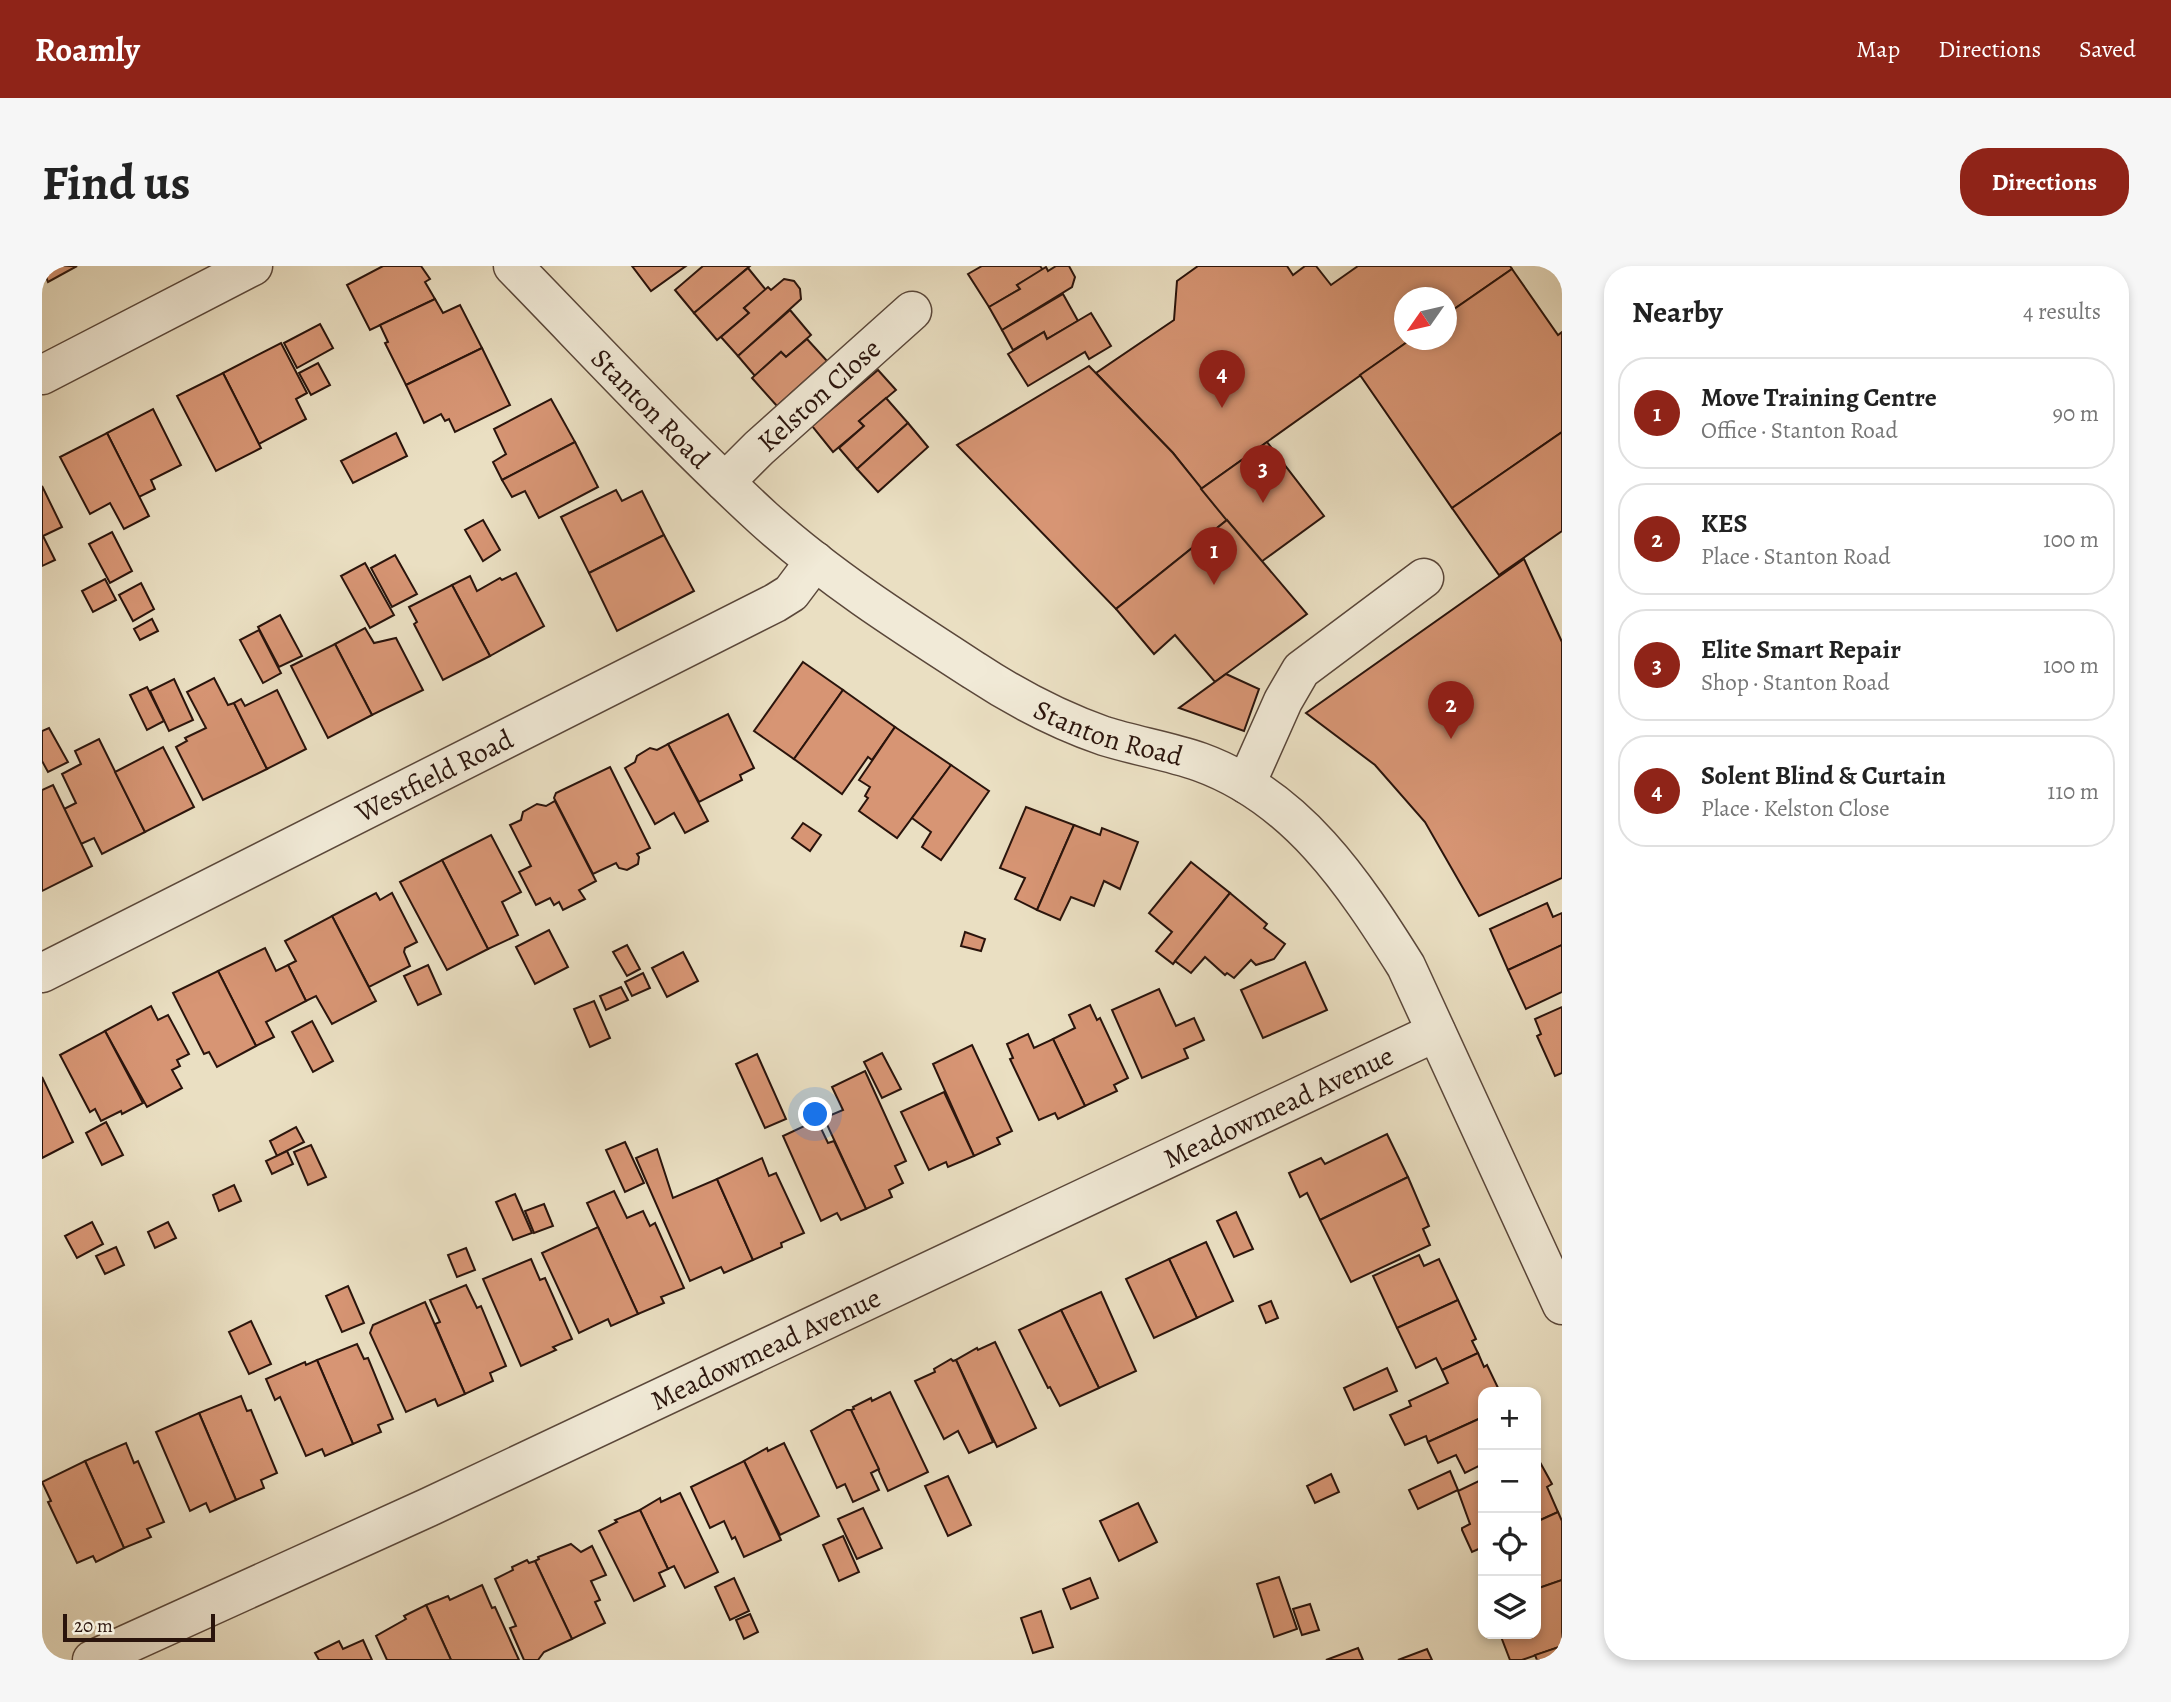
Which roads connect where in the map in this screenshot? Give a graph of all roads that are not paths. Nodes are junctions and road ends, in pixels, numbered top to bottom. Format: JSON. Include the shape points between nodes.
{"nodes":[{"id":1,"x":253,"y":266,"type":"edge"},
{"id":2,"x":513,"y":266,"type":"edge"},
{"id":3,"x":912,"y":311,"type":"dead end"},
{"id":4,"x":42,"y":374,"type":"edge"},
{"id":5,"x":725,"y":482,"type":"junction"},
{"id":6,"x":815,"y":561,"type":"junction"},
{"id":7,"x":1424,"y":578,"type":"dead end"},
{"id":8,"x":1246,"y":784,"type":"junction"},
{"id":9,"x":42,"y":973,"type":"edge"},
{"id":10,"x":1436,"y":1032,"type":"junction"},
{"id":11,"x":1562,"y":1305,"type":"edge"},
{"id":12,"x":93,"y":1660,"type":"edge"}],
"edges":[{"from":1,"to":4,"type":"street"},
{"from":2,"to":5,"type":"street","name":"Stanton Road"},
{"from":3,"to":5,"type":"street","name":"Kelston Close"},
{"from":5,"to":6,"type":"street","name":"Stanton Road"},
{"from":6,"to":8,"type":"street","name":"Stanton Road","via":[[975,671],[1057,718],[1200,762]]},
{"from":6,"to":9,"type":"street","name":"Westfield Road","via":[[791,593],[775,603]]},
{"from":7,"to":8,"type":"street","via":[[1301,670]]},
{"from":8,"to":10,"type":"street","name":"Stanton Road","via":[[1308,832],[1342,871],[1406,967]]},
{"from":10,"to":11,"type":"street","name":"Stanton Road"},
{"from":10,"to":12,"type":"street","name":"Meadowmead Avenue","via":[[429,1507]]}]}
